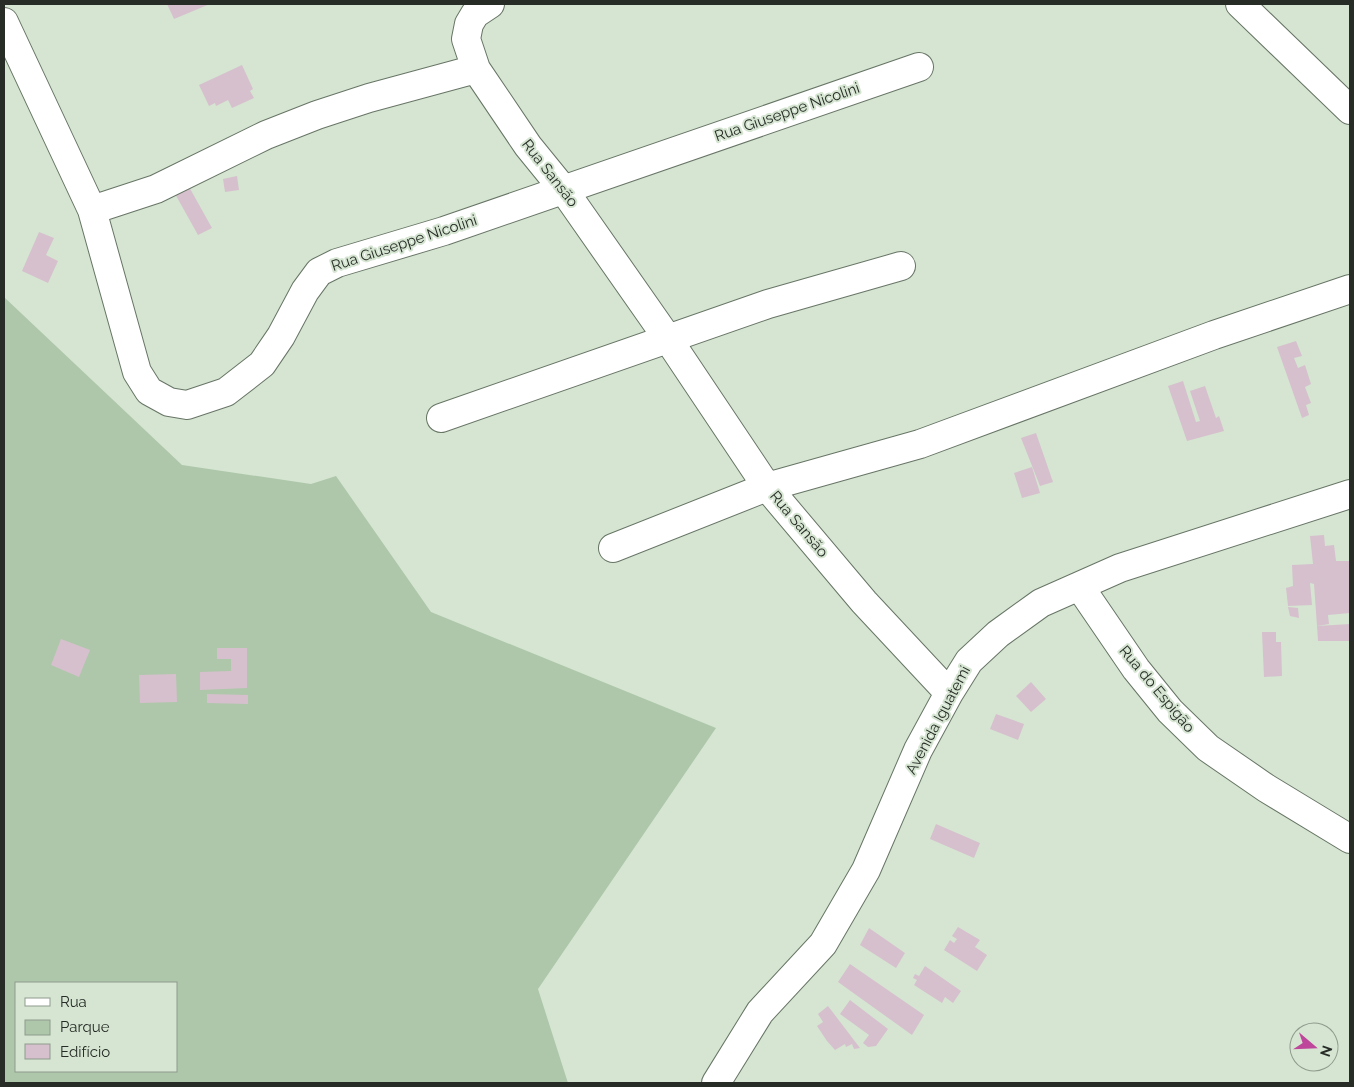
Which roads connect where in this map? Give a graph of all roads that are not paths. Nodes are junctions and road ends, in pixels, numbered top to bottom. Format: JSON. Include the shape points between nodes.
{"nodes":[{"id":1,"x":490,"y":4,"type":"edge"},
{"id":2,"x":1240,"y":4,"type":"edge"},
{"id":3,"x":4,"y":22,"type":"edge"},
{"id":4,"x":919,"y":67,"type":"dead end"},
{"id":5,"x":476,"y":70,"type":"junction"},
{"id":6,"x":1350,"y":110,"type":"edge"},
{"id":7,"x":563,"y":189,"type":"junction"},
{"id":8,"x":92,"y":210,"type":"junction"},
{"id":9,"x":901,"y":266,"type":"dead end"},
{"id":10,"x":1350,"y":288,"type":"edge"},
{"id":11,"x":668,"y":339,"type":"junction"},
{"id":12,"x":441,"y":418,"type":"dead end"},
{"id":13,"x":767,"y":487,"type":"junction"},
{"id":14,"x":1350,"y":494,"type":"edge"},
{"id":15,"x":613,"y":548,"type":"dead end"},
{"id":16,"x":1080,"y":587,"type":"junction"},
{"id":17,"x":949,"y":693,"type":"junction"},
{"id":18,"x":1350,"y":839,"type":"edge"},
{"id":19,"x":716,"y":1083,"type":"edge"}],
"edges":[{"from":1,"to":5,"type":"street","name":"Rua Sansão","via":[[475,14],[469,24],[466,39]]},
{"from":2,"to":6,"type":"street"},
{"from":3,"to":8,"type":"street","name":"Rua Giuseppe Nicolini"},
{"from":4,"to":7,"type":"street","name":"Rua Giuseppe Nicolini"},
{"from":5,"to":7,"type":"street","name":"Rua Sansão","via":[[538,160]]},
{"from":5,"to":8,"type":"street","via":[[317,115],[266,135],[156,189]]},
{"from":7,"to":8,"type":"street","name":"Rua Giuseppe Nicolini","via":[[444,231],[337,263],[319,272],[262,364],[226,392],[187,405],[169,402],[149,391],[137,372]]},
{"from":7,"to":11,"type":"street","name":"Rua Sansão"},
{"from":9,"to":11,"type":"street","via":[[768,304]]},
{"from":10,"to":13,"type":"street","via":[[920,444]]},
{"from":11,"to":12,"type":"street"},
{"from":11,"to":13,"type":"street","name":"Rua Sansão"},
{"from":13,"to":15,"type":"street"},
{"from":13,"to":17,"type":"street","name":"Rua Sansão","via":[[864,602]]},
{"from":14,"to":16,"type":"street","name":"Avenida Iguatemi","via":[[1120,568]]},
{"from":16,"to":17,"type":"street","name":"Avenida Iguatemi","via":[[1041,603],[998,634],[969,661]]},
{"from":16,"to":18,"type":"street","name":"Rua do Espigão","via":[[1136,669],[1170,711],[1208,748]]},
{"from":17,"to":19,"type":"street","name":"Avenida Iguatemi","via":[[918,750],[866,870],[827,936],[760,1012]]}]}
